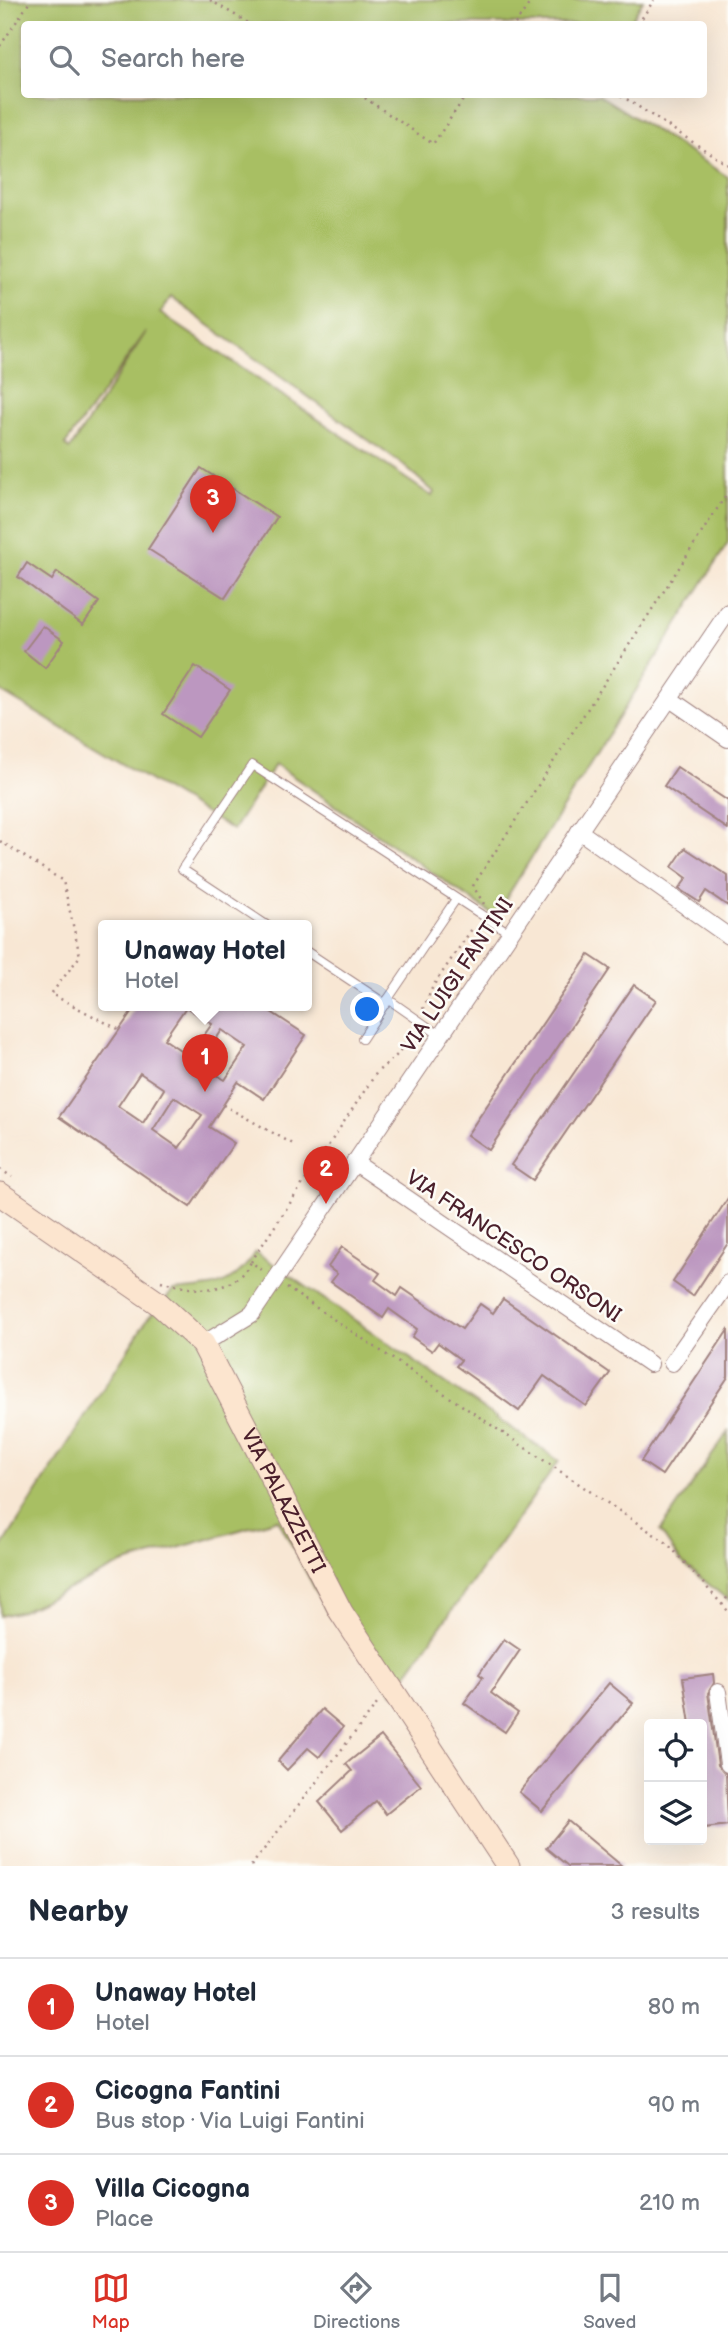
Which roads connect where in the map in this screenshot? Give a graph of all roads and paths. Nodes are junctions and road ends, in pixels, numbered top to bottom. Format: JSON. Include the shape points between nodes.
{"nodes":[{"id":1,"x":31,"y":0,"type":"edge"},
{"id":2,"x":211,"y":0,"type":"edge"},
{"id":3,"x":532,"y":0,"type":"edge"},
{"id":4,"x":654,"y":0,"type":"edge"},
{"id":5,"x":245,"y":21,"type":"edge"},
{"id":6,"x":517,"y":21,"type":"edge"},
{"id":7,"x":640,"y":21,"type":"edge"},
{"id":8,"x":0,"y":46,"type":"edge"},
{"id":9,"x":365,"y":98,"type":"edge"},
{"id":10,"x":464,"y":98,"type":"edge"},
{"id":11,"x":625,"y":98,"type":"edge"},
{"id":12,"x":728,"y":165,"type":"edge"},
{"id":13,"x":728,"y":492,"type":"edge"},
{"id":14,"x":728,"y":612,"type":"edge"},
{"id":15,"x":670,"y":699,"type":"junction"},
{"id":16,"x":728,"y":739,"type":"edge"},
{"id":17,"x":579,"y":831,"type":"junction"},
{"id":18,"x":0,"y":841,"type":"edge"},
{"id":19,"x":456,"y":899,"type":"junction"},
{"id":20,"x":481,"y":914,"type":"junction"},
{"id":21,"x":259,"y":920,"type":"edge"},
{"id":22,"x":511,"y":934,"type":"junction"},
{"id":23,"x":728,"y":936,"type":"edge"},
{"id":24,"x":312,"y":955,"type":"edge"},
{"id":25,"x":387,"y":1001,"type":"junction"},
{"id":26,"x":419,"y":1021,"type":"junction"},
{"id":27,"x":120,"y":1030,"type":"dead end"},
{"id":28,"x":441,"y":1036,"type":"junction"},
{"id":29,"x":362,"y":1039,"type":"dead end"},
{"id":30,"x":223,"y":1105,"type":"dead end"},
{"id":31,"x":293,"y":1144,"type":"dead end"},
{"id":32,"x":354,"y":1162,"type":"junction"},
{"id":33,"x":0,"y":1169,"type":"edge"},
{"id":34,"x":9,"y":1188,"type":"edge"},
{"id":35,"x":251,"y":1262,"type":"junction"},
{"id":36,"x":151,"y":1274,"type":"dead end"},
{"id":37,"x":274,"y":1279,"type":"junction"},
{"id":38,"x":728,"y":1283,"type":"edge"},
{"id":39,"x":203,"y":1344,"type":"junction"},
{"id":40,"x":673,"y":1363,"type":"dead end"},
{"id":41,"x":650,"y":1364,"type":"dead end"},
{"id":42,"x":728,"y":1597,"type":"edge"},
{"id":43,"x":721,"y":1606,"type":"junction"},
{"id":44,"x":728,"y":1611,"type":"edge"},
{"id":45,"x":390,"y":1688,"type":"junction"},
{"id":46,"x":718,"y":1692,"type":"dead end"},
{"id":47,"x":728,"y":1764,"type":"edge"},
{"id":48,"x":251,"y":1866,"type":"edge"},
{"id":49,"x":508,"y":1866,"type":"edge"}],
"edges":[{"from":1,"to":8,"type":"path"},
{"from":2,"to":5,"type":"path"},
{"from":3,"to":6,"type":"path"},
{"from":4,"to":7,"type":"path"},
{"from":9,"to":10,"type":"path","via":[[433,144]]},
{"from":11,"to":12,"type":"path"},
{"from":13,"to":20,"type":"path","via":[[473,886],[485,901]]},
{"from":14,"to":15,"type":"street","name":"VIA LUIGI FANTINI"},
{"from":15,"to":16,"type":"street"},
{"from":15,"to":17,"type":"street","name":"VIA LUIGI FANTINI"},
{"from":17,"to":22,"type":"street","name":"VIA LUIGI FANTINI"},
{"from":17,"to":23,"type":"street"},
{"from":18,"to":27,"type":"path","via":[[64,881],[80,956],[51,995]]},
{"from":19,"to":20,"type":"lane"},
{"from":19,"to":21,"type":"lane","via":[[252,765],[182,869]]},
{"from":19,"to":25,"type":"lane"},
{"from":20,"to":22,"type":"lane"},
{"from":20,"to":26,"type":"path","via":[[423,1003]]},
{"from":22,"to":28,"type":"street","name":"VIA LUIGI FANTINI"},
{"from":24,"to":25,"type":"lane"},
{"from":25,"to":26,"type":"lane"},
{"from":25,"to":29,"type":"lane"},
{"from":26,"to":28,"type":"lane"},
{"from":26,"to":35,"type":"path","via":[[397,1055],[377,1072]]},
{"from":28,"to":32,"type":"street","name":"VIA LUIGI FANTINI"},
{"from":30,"to":31,"type":"path"},
{"from":32,"to":37,"type":"street","name":"VIA LUIGI FANTINI"},
{"from":32,"to":41,"type":"street","name":"VIA FRANCESCO ORSONI"},
{"from":33,"to":34,"type":"path"},
{"from":34,"to":39,"type":"main road","name":"VIA PALAZZETTI","via":[[159,1303]]},
{"from":35,"to":36,"type":"path","via":[[242,1279],[225,1286],[195,1289],[162,1282]]},
{"from":35,"to":37,"type":"path"},
{"from":37,"to":39,"type":"street","name":"VIA LUIGI FANTINI","via":[[252,1314]]},
{"from":37,"to":43,"type":"path","via":[[667,1543]]},
{"from":38,"to":40,"type":"street"},
{"from":39,"to":45,"type":"main road","name":"VIA PALAZZETTI","via":[[341,1612]]},
{"from":42,"to":43,"type":"path"},
{"from":43,"to":44,"type":"path"},
{"from":45,"to":48,"type":"path"},
{"from":45,"to":49,"type":"main road","name":"VIA PALAZZETTI"},
{"from":46,"to":47,"type":"street"}]}
